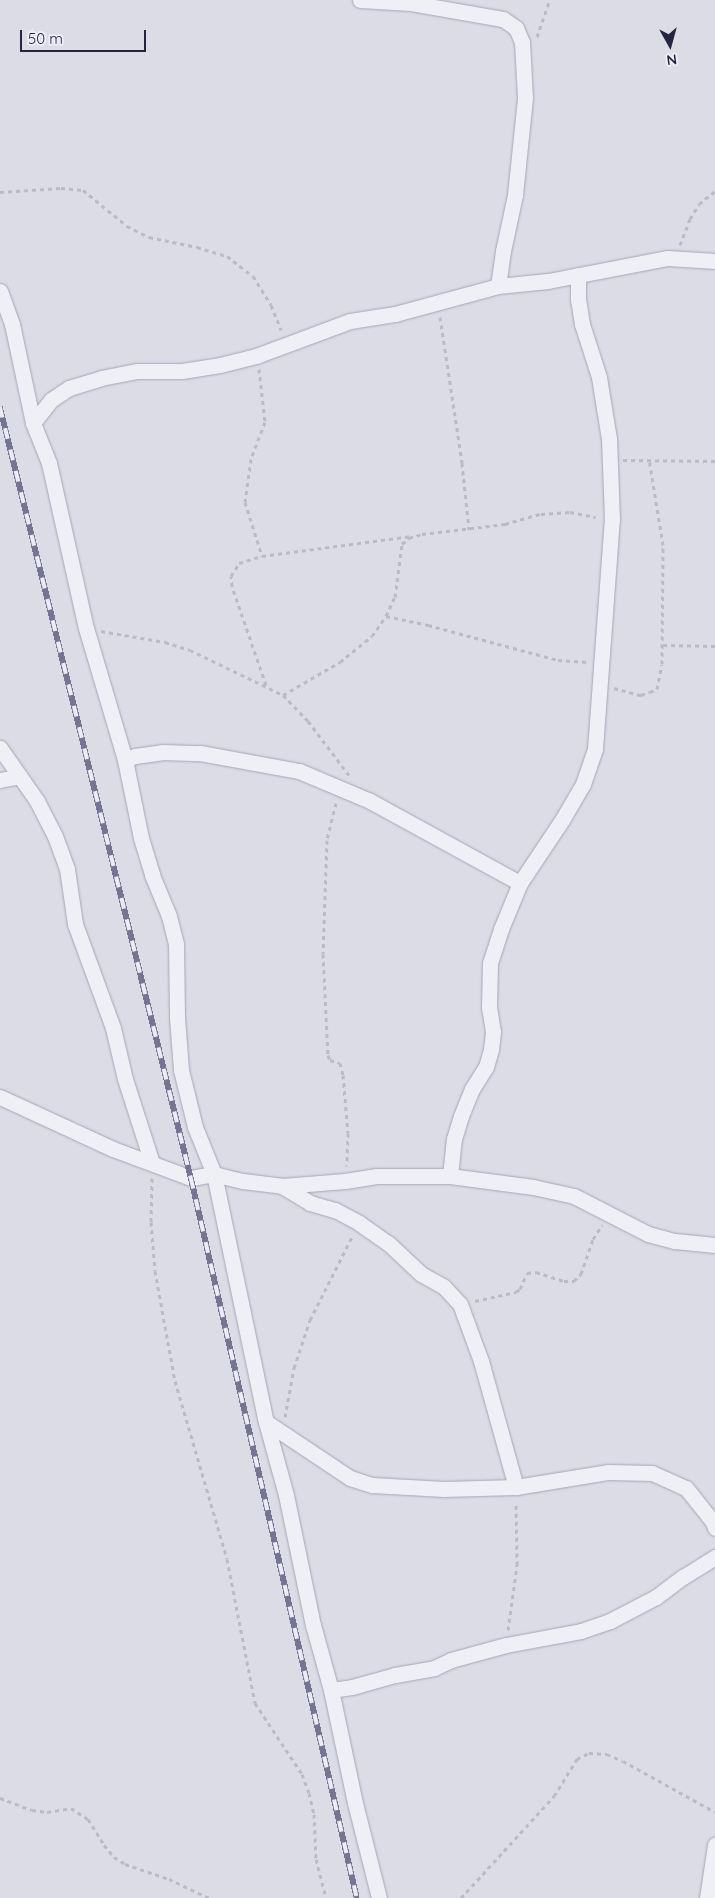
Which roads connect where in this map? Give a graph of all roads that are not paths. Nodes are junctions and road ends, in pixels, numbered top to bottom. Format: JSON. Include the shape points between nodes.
{"nodes":[{"id":1,"x":360,"y":0,"type":"edge"},
{"id":2,"x":715,"y":261,"type":"edge"},
{"id":3,"x":578,"y":275,"type":"junction"},
{"id":4,"x":498,"y":286,"type":"junction"},
{"id":5,"x":0,"y":291,"type":"edge"},
{"id":6,"x":33,"y":423,"type":"junction"},
{"id":7,"x":0,"y":748,"type":"edge"},
{"id":8,"x":125,"y":760,"type":"junction"},
{"id":9,"x":20,"y":776,"type":"junction"},
{"id":10,"x":0,"y":780,"type":"edge"},
{"id":11,"x":520,"y":883,"type":"junction"},
{"id":12,"x":0,"y":1097,"type":"edge"},
{"id":13,"x":152,"y":1164,"type":"junction"},
{"id":14,"x":214,"y":1174,"type":"junction"},
{"id":15,"x":450,"y":1176,"type":"junction"},
{"id":16,"x":282,"y":1186,"type":"junction"},
{"id":17,"x":715,"y":1245,"type":"edge"},
{"id":18,"x":266,"y":1422,"type":"junction"},
{"id":19,"x":516,"y":1487,"type":"junction"},
{"id":20,"x":715,"y":1528,"type":"edge"},
{"id":21,"x":715,"y":1558,"type":"edge"},
{"id":22,"x":331,"y":1690,"type":"junction"},
{"id":23,"x":715,"y":1845,"type":"edge"},
{"id":24,"x":379,"y":1898,"type":"edge"},
{"id":25,"x":707,"y":1898,"type":"edge"}],
"edges":[{"from":1,"to":4,"type":"street","via":[[411,3],[503,19],[516,28],[522,42],[524,107],[515,195]]},
{"from":2,"to":3,"type":"street","via":[[668,258]]},
{"from":3,"to":4,"type":"street"},
{"from":3,"to":11,"type":"street","via":[[582,324],[597,366],[609,439],[612,520],[602,684],[595,749],[584,784]]},
{"from":4,"to":6,"type":"street","via":[[438,304],[350,321],[220,366],[182,371],[137,371],[101,378],[69,388],[51,400]]},
{"from":5,"to":6,"type":"street","via":[[12,324]]},
{"from":6,"to":8,"type":"street","via":[[49,463],[86,628]]},
{"from":7,"to":9,"type":"street"},
{"from":8,"to":11,"type":"street","via":[[162,752],[200,753],[299,771],[394,814]]},
{"from":8,"to":14,"type":"street","via":[[141,838],[176,944],[181,1070],[196,1127]]},
{"from":9,"to":10,"type":"street"},
{"from":9,"to":13,"type":"street","via":[[46,818],[67,869],[75,924],[113,1028],[125,1079]]},
{"from":11,"to":15,"type":"street","via":[[490,962],[491,1049],[486,1067],[461,1116],[454,1139]]},
{"from":12,"to":13,"type":"street"},
{"from":13,"to":14,"type":"street","via":[[192,1178]]},
{"from":14,"to":16,"type":"street"},
{"from":14,"to":18,"type":"street"},
{"from":15,"to":16,"type":"street","via":[[377,1176]]},
{"from":15,"to":17,"type":"street","via":[[574,1196],[648,1234],[675,1241]]},
{"from":16,"to":19,"type":"street","via":[[310,1203],[335,1210],[359,1223],[388,1243],[460,1304],[481,1360]]},
{"from":18,"to":19,"type":"street","via":[[350,1478],[372,1485],[444,1489]]},
{"from":18,"to":22,"type":"street"},
{"from":19,"to":20,"type":"street","via":[[609,1472],[652,1473],[686,1488]]},
{"from":21,"to":22,"type":"street","via":[[656,1597],[610,1621],[582,1631],[506,1645],[434,1668]]},
{"from":22,"to":24,"type":"street"},
{"from":23,"to":25,"type":"street"}]}
